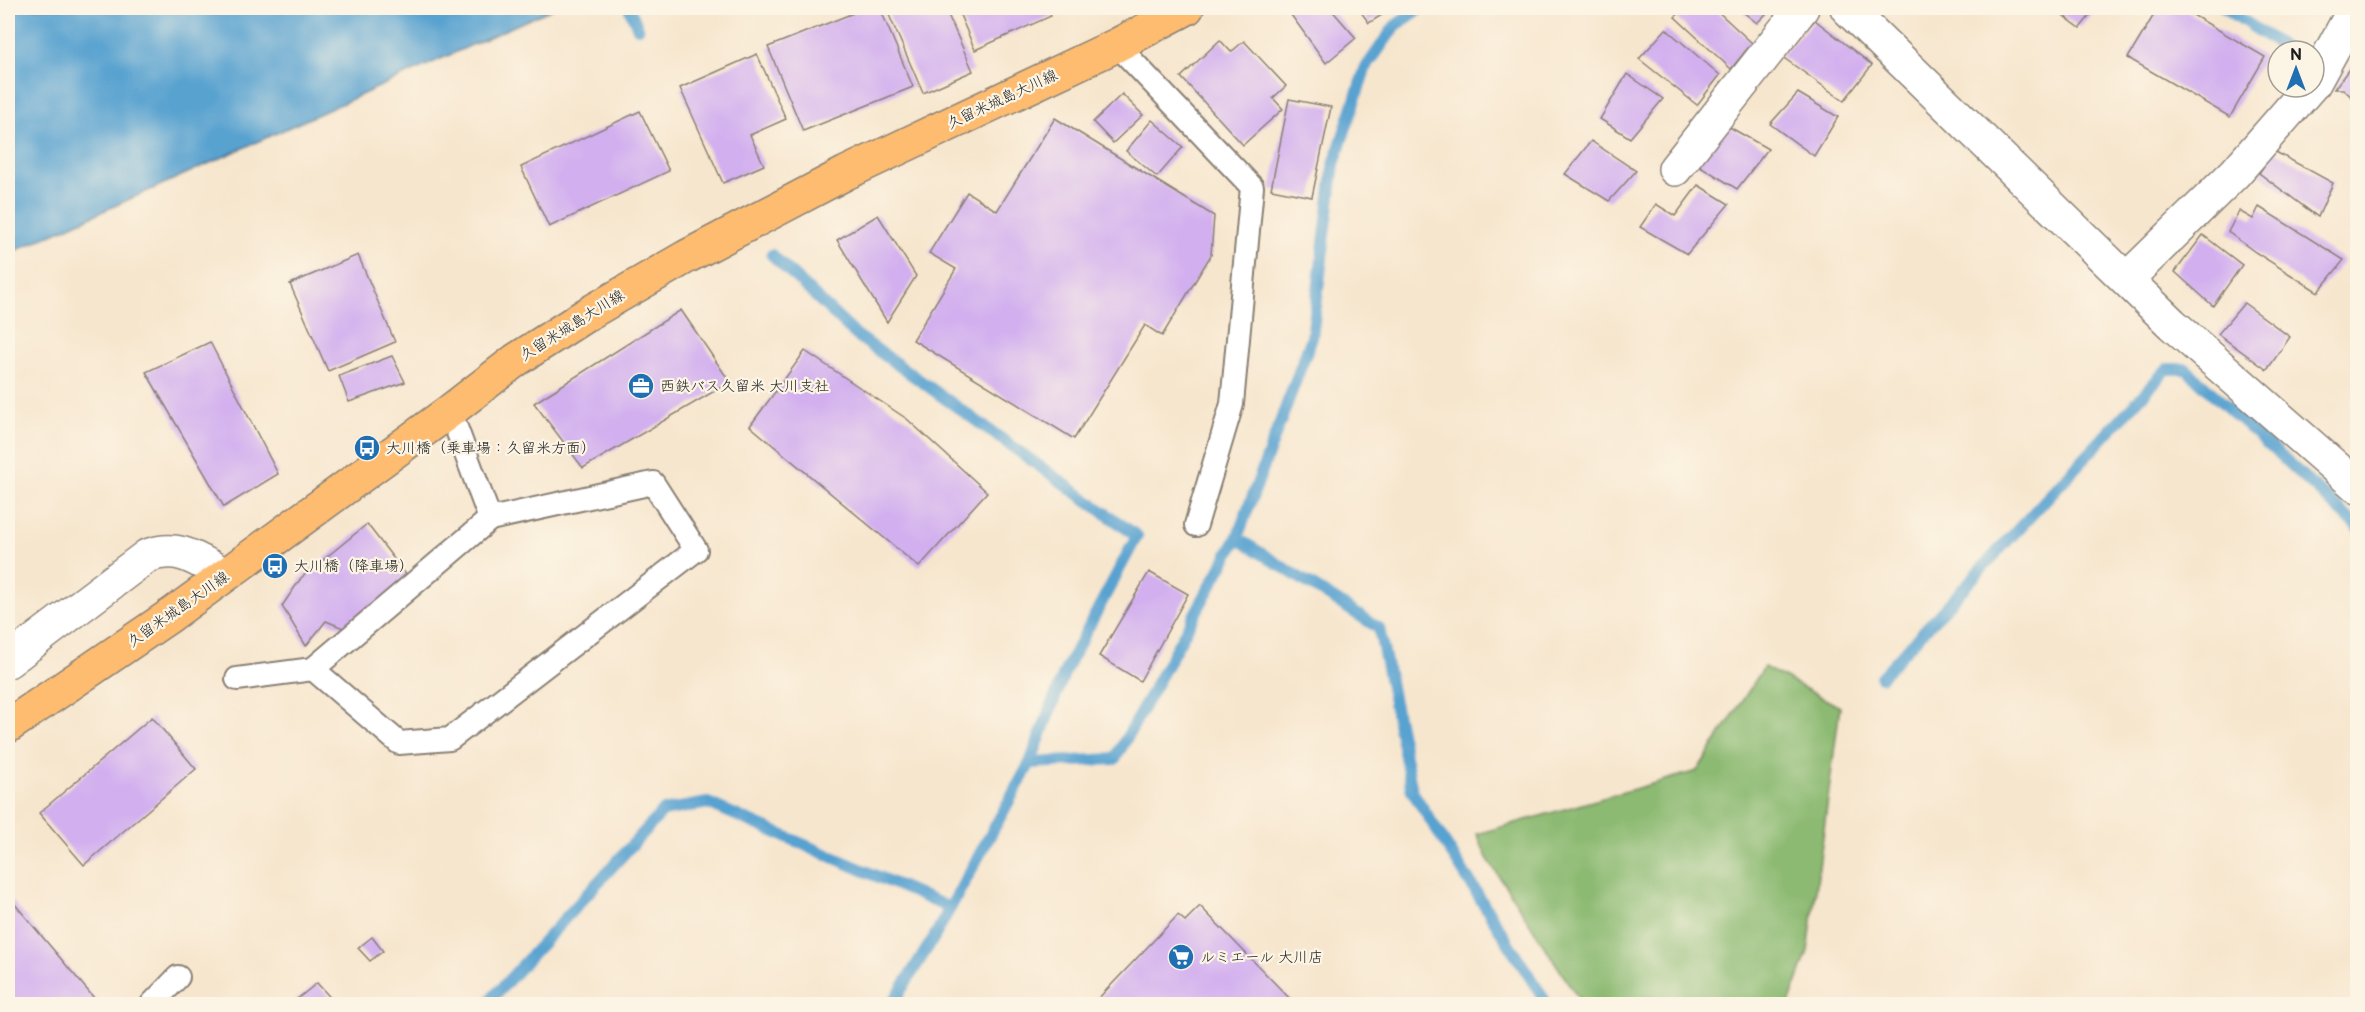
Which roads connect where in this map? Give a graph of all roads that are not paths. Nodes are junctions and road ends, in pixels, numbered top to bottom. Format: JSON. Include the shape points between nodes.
{"nodes":[{"id":1,"x":1186,"y":8,"type":"edge"},
{"id":2,"x":1802,"y":8,"type":"edge"},
{"id":3,"x":1847,"y":8,"type":"edge"},
{"id":4,"x":2355,"y":8,"type":"edge"},
{"id":5,"x":1117,"y":45,"type":"junction"},
{"id":6,"x":2326,"y":61,"type":"edge"},
{"id":7,"x":2300,"y":99,"type":"edge"},
{"id":8,"x":1675,"y":169,"type":"dead end"},
{"id":9,"x":2127,"y":279,"type":"junction"},
{"id":10,"x":450,"y":411,"type":"junction"},
{"id":11,"x":2358,"y":487,"type":"edge"},
{"id":12,"x":490,"y":519,"type":"junction"},
{"id":13,"x":1196,"y":525,"type":"dead end"},
{"id":14,"x":225,"y":575,"type":"junction"},
{"id":15,"x":8,"y":661,"type":"edge"},
{"id":16,"x":314,"y":669,"type":"junction"},
{"id":17,"x":237,"y":678,"type":"dead end"},
{"id":18,"x":8,"y":726,"type":"edge"},
{"id":19,"x":178,"y":977,"type":"dead end"},
{"id":20,"x":152,"y":1005,"type":"edge"}],
"edges":[{"from":1,"to":5,"type":"main road","name":"久留米城島大川線"},
{"from":2,"to":8,"type":"street"},
{"from":3,"to":9,"type":"street"},
{"from":4,"to":6,"type":"street"},
{"from":5,"to":10,"type":"main road","name":"久留米城島大川線","via":[[846,173],[687,257],[516,360]]},
{"from":5,"to":13,"type":"lane","via":[[1252,187],[1232,404]]},
{"from":7,"to":9,"type":"street","via":[[2235,173]]},
{"from":9,"to":11,"type":"street","via":[[2172,324]]},
{"from":10,"to":12,"type":"lane"},
{"from":10,"to":14,"type":"main road","name":"久留米城島大川線"},
{"from":12,"to":16,"type":"lane"},
{"from":12,"to":16,"type":"lane","via":[[653,483],[696,550],[450,739],[399,743]]},
{"from":14,"to":15,"type":"street","via":[[178,551],[163,550],[147,556]]},
{"from":14,"to":18,"type":"main road","name":"久留米城島大川線"},
{"from":16,"to":17,"type":"lane"},
{"from":19,"to":20,"type":"lane"}]}
